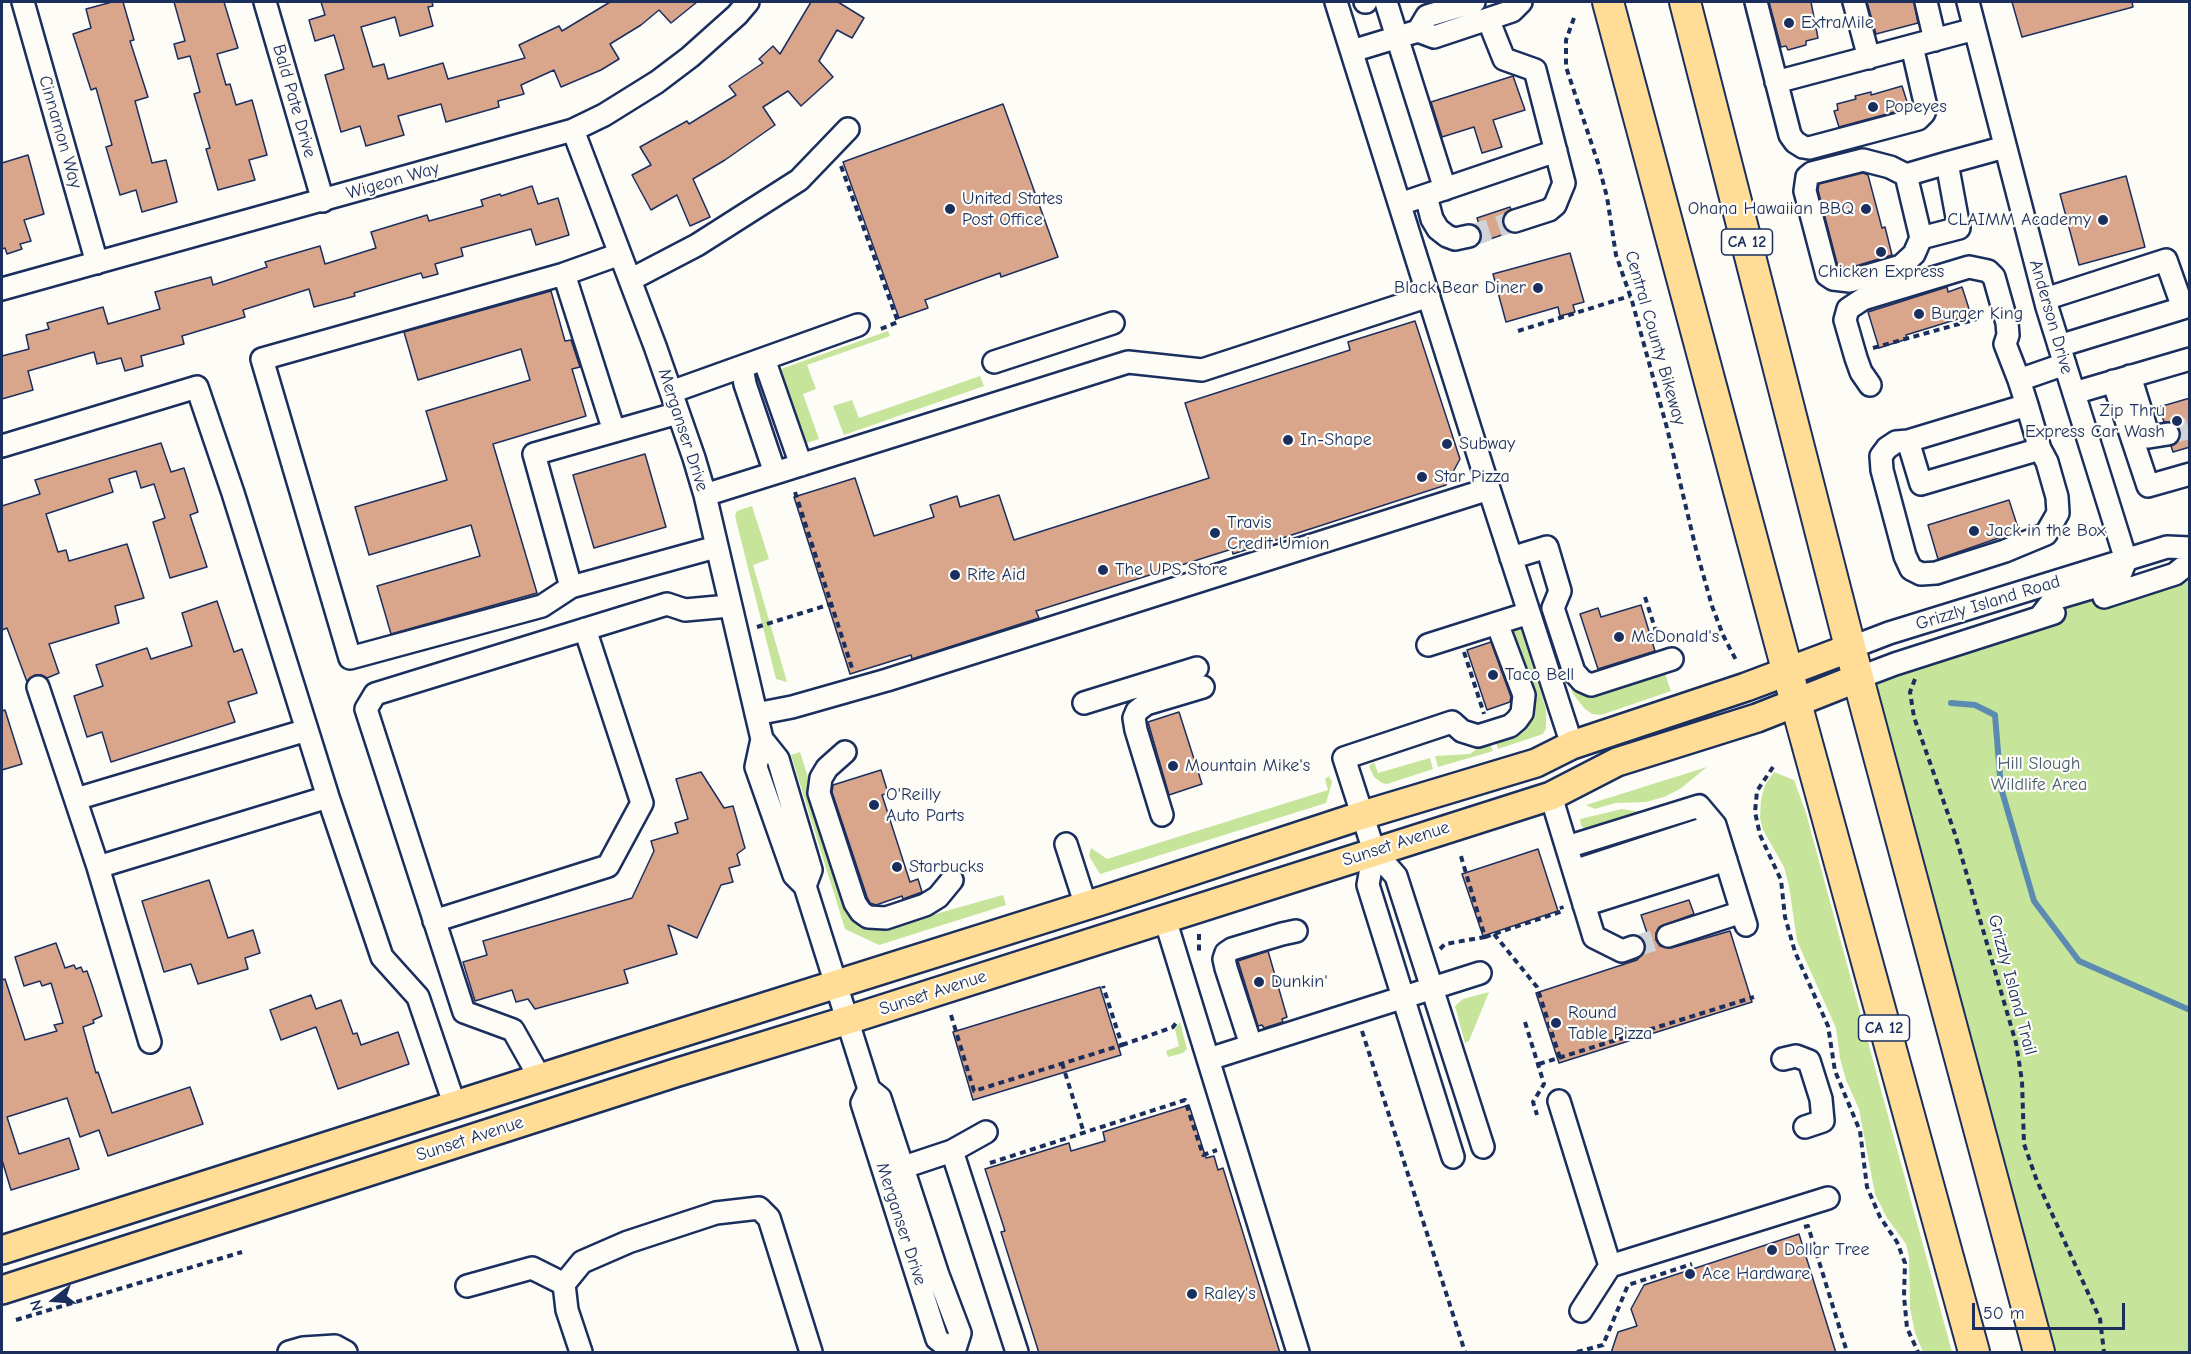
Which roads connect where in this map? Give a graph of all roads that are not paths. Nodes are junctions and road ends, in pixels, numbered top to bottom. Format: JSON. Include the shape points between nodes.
{"nodes":[{"id":1,"x":23,"y":2,"type":"edge"},
{"id":2,"x":265,"y":2,"type":"edge"},
{"id":3,"x":748,"y":2,"type":"edge"},
{"id":4,"x":1336,"y":2,"type":"edge"},
{"id":5,"x":1386,"y":2,"type":"edge"},
{"id":6,"x":1474,"y":2,"type":"edge"},
{"id":7,"x":1521,"y":2,"type":"edge"},
{"id":8,"x":1608,"y":2,"type":"edge"},
{"id":9,"x":1755,"y":2,"type":"edge"},
{"id":10,"x":1854,"y":2,"type":"edge"},
{"id":11,"x":1926,"y":2,"type":"edge"},
{"id":12,"x":1968,"y":2,"type":"edge"},
{"id":13,"x":1690,"y":8,"type":"edge"},
{"id":14,"x":1488,"y":20,"type":"junction"},
{"id":15,"x":1975,"y":29,"type":"junction"},
{"id":16,"x":1418,"y":31,"type":"junction"},
{"id":17,"x":1398,"y":37,"type":"junction"},
{"id":18,"x":1935,"y":40,"type":"junction"},
{"id":19,"x":1912,"y":46,"type":"junction"},
{"id":20,"x":1352,"y":51,"type":"junction"},
{"id":21,"x":1869,"y":58,"type":"junction"},
{"id":22,"x":1776,"y":82,"type":"junction"},
{"id":23,"x":848,"y":129,"type":"dead end"},
{"id":24,"x":573,"y":130,"type":"junction"},
{"id":25,"x":2006,"y":147,"type":"junction"},
{"id":26,"x":1556,"y":151,"type":"junction"},
{"id":27,"x":1947,"y":163,"type":"junction"},
{"id":28,"x":1906,"y":175,"type":"junction"},
{"id":29,"x":1435,"y":192,"type":"junction"},
{"id":30,"x":323,"y":201,"type":"junction"},
{"id":31,"x":1400,"y":204,"type":"junction"},
{"id":32,"x":1515,"y":221,"type":"tunnel mouth"},
{"id":33,"x":1469,"y":236,"type":"tunnel mouth"},
{"id":34,"x":1921,"y":238,"type":"junction"},
{"id":35,"x":620,"y":254,"type":"junction"},
{"id":36,"x":97,"y":263,"type":"junction"},
{"id":37,"x":564,"y":274,"type":"junction"},
{"id":38,"x":630,"y":280,"type":"junction"},
{"id":39,"x":2,"y":289,"type":"edge"},
{"id":40,"x":1429,"y":296,"type":"junction"},
{"id":41,"x":2045,"y":299,"type":"junction"},
{"id":42,"x":1113,"y":322,"type":"dead end"},
{"id":43,"x":868,"y":328,"type":"road end"},
{"id":44,"x":2062,"y":355,"type":"junction"},
{"id":45,"x":764,"y":359,"type":"junction"},
{"id":46,"x":2190,"y":359,"type":"edge"},
{"id":47,"x":994,"y":362,"type":"dead end"},
{"id":48,"x":742,"y":367,"type":"junction"},
{"id":49,"x":2122,"y":378,"type":"junction"},
{"id":50,"x":2019,"y":380,"type":"junction"},
{"id":51,"x":1870,"y":385,"type":"dead end"},
{"id":52,"x":671,"y":392,"type":"junction"},
{"id":53,"x":2074,"y":393,"type":"junction"},
{"id":54,"x":2027,"y":405,"type":"junction"},
{"id":55,"x":678,"y":413,"type":"junction"},
{"id":56,"x":614,"y":431,"type":"junction"},
{"id":57,"x":2168,"y":434,"type":"tunnel mouth"},
{"id":58,"x":1908,"y":441,"type":"junction"},
{"id":59,"x":2,"y":446,"type":"edge"},
{"id":60,"x":2040,"y":449,"type":"junction"},
{"id":61,"x":801,"y":465,"type":"junction"},
{"id":62,"x":775,"y":473,"type":"junction"},
{"id":63,"x":2190,"y":474,"type":"edge"},
{"id":64,"x":1489,"y":489,"type":"junction"},
{"id":65,"x":705,"y":495,"type":"junction"},
{"id":66,"x":716,"y":547,"type":"junction"},
{"id":67,"x":2190,"y":548,"type":"edge"},
{"id":68,"x":1511,"y":558,"type":"junction"},
{"id":69,"x":2126,"y":560,"type":"junction"},
{"id":70,"x":2190,"y":562,"type":"edge"},
{"id":71,"x":571,"y":587,"type":"junction"},
{"id":72,"x":729,"y":606,"type":"junction"},
{"id":73,"x":1529,"y":612,"type":"junction"},
{"id":74,"x":2040,"y":617,"type":"junction"},
{"id":75,"x":1497,"y":623,"type":"junction"},
{"id":76,"x":585,"y":629,"type":"junction"},
{"id":77,"x":1428,"y":645,"type":"dead end"},
{"id":78,"x":1851,"y":648,"type":"junction"},
{"id":79,"x":1672,"y":659,"type":"dead end"},
{"id":80,"x":1788,"y":672,"type":"junction"},
{"id":81,"x":1858,"y":678,"type":"junction"},
{"id":82,"x":38,"y":687,"type":"dead end"},
{"id":83,"x":1084,"y":703,"type":"dead end"},
{"id":84,"x":1796,"y":703,"type":"junction"},
{"id":85,"x":756,"y":714,"type":"junction"},
{"id":86,"x":307,"y":730,"type":"junction"},
{"id":87,"x":1572,"y":745,"type":"junction"},
{"id":88,"x":844,"y":752,"type":"dead end"},
{"id":89,"x":1551,"y":796,"type":"junction"},
{"id":90,"x":328,"y":797,"type":"junction"},
{"id":91,"x":76,"y":799,"type":"junction"},
{"id":92,"x":1162,"y":815,"type":"dead end"},
{"id":93,"x":1363,"y":815,"type":"junction"},
{"id":94,"x":1720,"y":842,"type":"junction"},
{"id":95,"x":1066,"y":844,"type":"dead end"},
{"id":96,"x":1567,"y":847,"type":"junction"},
{"id":97,"x":1374,"y":851,"type":"junction"},
{"id":98,"x":98,"y":867,"type":"junction"},
{"id":99,"x":952,"y":880,"type":"dead end"},
{"id":100,"x":1579,"y":887,"type":"junction"},
{"id":101,"x":1086,"y":906,"type":"junction"},
{"id":102,"x":1165,"y":919,"type":"junction"},
{"id":103,"x":434,"y":921,"type":"junction"},
{"id":104,"x":1296,"y":931,"type":"dead end"},
{"id":105,"x":1668,"y":936,"type":"tunnel mouth"},
{"id":106,"x":1633,"y":947,"type":"tunnel mouth"},
{"id":107,"x":1480,"y":973,"type":"dead end"},
{"id":108,"x":836,"y":985,"type":"junction"},
{"id":109,"x":1432,"y":989,"type":"junction"},
{"id":110,"x":1403,"y":998,"type":"junction"},
{"id":111,"x":848,"y":1020,"type":"junction"},
{"id":112,"x":150,"y":1042,"type":"dead end"},
{"id":113,"x":1251,"y":1045,"type":"junction"},
{"id":114,"x":1209,"y":1059,"type":"junction"},
{"id":115,"x":1783,"y":1059,"type":"dead end"},
{"id":116,"x":540,"y":1078,"type":"junction"},
{"id":117,"x":869,"y":1089,"type":"junction"},
{"id":118,"x":1559,"y":1101,"type":"dead end"},
{"id":119,"x":454,"y":1106,"type":"junction"},
{"id":120,"x":1805,"y":1127,"type":"dead end"},
{"id":121,"x":986,"y":1132,"type":"dead end"},
{"id":122,"x":1484,"y":1147,"type":"dead end"},
{"id":123,"x":952,"y":1151,"type":"junction"},
{"id":124,"x":1453,"y":1157,"type":"dead end"},
{"id":125,"x":903,"y":1167,"type":"junction"},
{"id":126,"x":1828,"y":1198,"type":"dead end"},
{"id":127,"x":2,"y":1250,"type":"edge"},
{"id":128,"x":1610,"y":1266,"type":"junction"},
{"id":129,"x":564,"y":1284,"type":"junction"},
{"id":130,"x":467,"y":1286,"type":"dead end"},
{"id":131,"x":2,"y":1290,"type":"edge"},
{"id":132,"x":1581,"y":1311,"type":"dead end"},
{"id":133,"x":289,"y":1353,"type":"edge"},
{"id":134,"x":346,"y":1353,"type":"edge"},
{"id":135,"x":581,"y":1353,"type":"edge"},
{"id":136,"x":811,"y":1353,"type":"edge"},
{"id":137,"x":1017,"y":1353,"type":"edge"},
{"id":138,"x":1298,"y":1353,"type":"edge"},
{"id":139,"x":1974,"y":1353,"type":"edge"},
{"id":140,"x":2038,"y":1353,"type":"edge"}],
"edges":[{"from":1,"to":36,"type":"street","name":"Cinnamon Way"},
{"from":2,"to":30,"type":"street","name":"Bald Pate Drive"},
{"from":3,"to":24,"type":"street","name":"Wigeon Way","via":[[690,57],[657,82]]},
{"from":4,"to":20,"type":"street"},
{"from":5,"to":17,"type":"street"},
{"from":6,"to":16,"type":"street","via":[[1427,16]]},
{"from":7,"to":14,"type":"street","via":[[1512,11]]},
{"from":8,"to":80,"type":"highway","number":"CA 12"},
{"from":9,"to":22,"type":"street"},
{"from":10,"to":21,"type":"street"},
{"from":11,"to":18,"type":"street"},
{"from":12,"to":15,"type":"street","name":"Anderson Drive"},
{"from":13,"to":78,"type":"highway","number":"CA 12"},
{"from":14,"to":16,"type":"street","via":[[1434,37]]},
{"from":14,"to":26,"type":"street","via":[[1504,59],[1535,70]]},
{"from":15,"to":18,"type":"street"},
{"from":15,"to":25,"type":"street","name":"Anderson Drive"},
{"from":16,"to":17,"type":"street"},
{"from":17,"to":20,"type":"street"},
{"from":17,"to":29,"type":"street"},
{"from":18,"to":19,"type":"street"},
{"from":19,"to":21,"type":"street"},
{"from":19,"to":22,"type":"street","via":[[1926,107],[1924,113],[1918,119],[1820,146],[1803,147],[1790,135]]},
{"from":20,"to":31,"type":"street"},
{"from":21,"to":22,"type":"street"},
{"from":23,"to":38,"type":"street","via":[[799,180],[698,245]]},
{"from":24,"to":30,"type":"street","name":"Wigeon Way"},
{"from":24,"to":35,"type":"street","name":"Merganser Drive"},
{"from":25,"to":27,"type":"street"},
{"from":25,"to":41,"type":"street","name":"Anderson Drive"},
{"from":26,"to":29,"type":"street"},
{"from":26,"to":32,"type":"street","via":[[1564,183],[1555,205]]},
{"from":27,"to":28,"type":"street"},
{"from":27,"to":34,"type":"street","via":[[1959,228]]},
{"from":28,"to":34,"type":"street"},
{"from":28,"to":34,"type":"street","via":[[1863,160],[1812,173],[1807,177],[1805,191],[1827,275],[1833,279],[1850,281],[1901,266],[1914,254]]},
{"from":29,"to":31,"type":"street"},
{"from":29,"to":33,"type":"street","via":[[1432,219],[1438,229],[1455,239]]},
{"from":30,"to":36,"type":"street","name":"Wigeon Way"},
{"from":31,"to":40,"type":"street"},
{"from":35,"to":37,"type":"street"},
{"from":35,"to":38,"type":"street","name":"Merganser Drive"},
{"from":36,"to":39,"type":"street","name":"Wigeon Way"},
{"from":37,"to":56,"type":"street"},
{"from":37,"to":71,"type":"street","via":[[262,359],[350,658],[542,606]]},
{"from":38,"to":52,"type":"street","name":"Merganser Drive"},
{"from":40,"to":61,"type":"street","via":[[1202,370],[1128,362]]},
{"from":40,"to":64,"type":"street"},
{"from":41,"to":44,"type":"street","name":"Anderson Drive"},
{"from":41,"to":44,"type":"street","via":[[2166,260],[2183,308]]},
{"from":42,"to":47,"type":"street"},
{"from":43,"to":45,"type":"street"},
{"from":44,"to":50,"type":"street"},
{"from":44,"to":53,"type":"street","name":"Anderson Drive"},
{"from":45,"to":48,"type":"street"},
{"from":45,"to":61,"type":"street"},
{"from":46,"to":49,"type":"street"},
{"from":48,"to":52,"type":"street"},
{"from":48,"to":62,"type":"street"},
{"from":49,"to":53,"type":"street"},
{"from":49,"to":57,"type":"street","via":[[2149,438]]},
{"from":49,"to":63,"type":"street","via":[[2148,486]]},
{"from":50,"to":51,"type":"street","via":[[2006,344],[2007,323],[1994,277],[1969,267],[1863,299],[1848,309],[1845,320],[1861,372]]},
{"from":50,"to":54,"type":"street"},
{"from":52,"to":55,"type":"street","name":"Merganser Drive"},
{"from":53,"to":69,"type":"street","name":"Anderson Drive"},
{"from":54,"to":58,"type":"street"},
{"from":54,"to":60,"type":"street"},
{"from":55,"to":56,"type":"street"},
{"from":55,"to":65,"type":"street","name":"Merganser Drive"},
{"from":56,"to":71,"type":"street","via":[[534,454]]},
{"from":58,"to":60,"type":"street","via":[[1921,484]]},
{"from":58,"to":60,"type":"street","via":[[1887,448],[1881,456],[1881,470],[1905,556],[1911,569],[1921,574],[2005,551],[2046,534],[2058,513],[2057,498]]},
{"from":59,"to":86,"type":"street","via":[[197,387]]},
{"from":61,"to":62,"type":"street"},
{"from":62,"to":65,"type":"street"},
{"from":64,"to":68,"type":"street"},
{"from":64,"to":85,"type":"street","via":[[887,681],[820,691],[792,707]]},
{"from":65,"to":66,"type":"street","name":"Merganser Drive"},
{"from":66,"to":71,"type":"street"},
{"from":66,"to":72,"type":"street","name":"Merganser Drive"},
{"from":67,"to":69,"type":"street","name":"Grizzly Island Road","via":[[2167,547]]},
{"from":68,"to":73,"type":"street"},
{"from":68,"to":79,"type":"street","via":[[1547,547],[1560,591],[1553,608],[1574,672],[1582,681],[1592,685]]},
{"from":69,"to":74,"type":"street","name":"Grizzly Island Road","via":[[2118,580],[2054,599]]},
{"from":69,"to":78,"type":"street","name":"Grizzly Island Road"},
{"from":70,"to":74,"type":"street","name":"Grizzly Island Road","via":[[2175,574]]},
{"from":72,"to":76,"type":"street","via":[[685,610],[667,604]]},
{"from":72,"to":85,"type":"street","name":"Merganser Drive"},
{"from":73,"to":75,"type":"street"},
{"from":73,"to":87,"type":"street"},
{"from":74,"to":81,"type":"street","name":"Grizzly Island Road"},
{"from":75,"to":77,"type":"street"},
{"from":75,"to":93,"type":"street","via":[[1524,695],[1522,713],[1510,726],[1478,736],[1462,731],[1452,722],[1344,758]]},
{"from":76,"to":103,"type":"street","via":[[642,803],[608,866]]},
{"from":76,"to":103,"type":"street","via":[[375,694],[366,709]]},
{"from":78,"to":80,"type":"main road","name":"Sunset Avenue"},
{"from":78,"to":81,"type":"highway","number":"CA 12"},
{"from":80,"to":84,"type":"highway","number":"CA 12"},
{"from":80,"to":87,"type":"main road","name":"Sunset Avenue"},
{"from":81,"to":84,"type":"main road","name":"Sunset Avenue"},
{"from":81,"to":140,"type":"highway","number":"CA 12"},
{"from":82,"to":91,"type":"street"},
{"from":83,"to":92,"type":"street","via":[[1200,677],[1146,704],[1134,718]]},
{"from":84,"to":89,"type":"main road","name":"Sunset Avenue","via":[[1617,762]]},
{"from":84,"to":139,"type":"highway","number":"CA 12"},
{"from":85,"to":108,"type":"street","name":"Merganser Drive","via":[[762,739],[778,759],[811,870],[805,886]]},
{"from":86,"to":90,"type":"street"},
{"from":86,"to":91,"type":"street"},
{"from":87,"to":93,"type":"main road","name":"Sunset Avenue","via":[[1536,763]]},
{"from":88,"to":99,"type":"street","via":[[827,768],[819,793],[861,912],[868,917],[886,918],[915,909],[938,897]]},
{"from":89,"to":96,"type":"street"},
{"from":89,"to":97,"type":"main road","name":"Sunset Avenue"},
{"from":90,"to":98,"type":"street"},
{"from":90,"to":119,"type":"street","via":[[382,957],[418,997]]},
{"from":91,"to":98,"type":"street"},
{"from":93,"to":97,"type":"street"},
{"from":93,"to":101,"type":"main road","name":"Sunset Avenue"},
{"from":94,"to":96,"type":"street","via":[[1699,806]]},
{"from":94,"to":100,"type":"street"},
{"from":94,"to":105,"type":"street","via":[[1744,918]]},
{"from":95,"to":101,"type":"street"},
{"from":96,"to":100,"type":"street"},
{"from":97,"to":102,"type":"main road","name":"Sunset Avenue"},
{"from":97,"to":109,"type":"street","via":[[1396,876]]},
{"from":97,"to":110,"type":"street","via":[[1368,885]]},
{"from":98,"to":112,"type":"street"},
{"from":100,"to":106,"type":"street","via":[[1594,937],[1622,951]]},
{"from":101,"to":108,"type":"main road","name":"Sunset Avenue"},
{"from":102,"to":111,"type":"main road","name":"Sunset Avenue"},
{"from":102,"to":114,"type":"street"},
{"from":103,"to":116,"type":"street","via":[[464,1012],[513,1030]]},
{"from":104,"to":113,"type":"street","via":[[1226,953],[1226,968]]},
{"from":107,"to":109,"type":"street"},
{"from":108,"to":111,"type":"street","name":"Merganser Drive"},
{"from":108,"to":116,"type":"main road","name":"Sunset Avenue"},
{"from":109,"to":110,"type":"street"},
{"from":109,"to":122,"type":"street"},
{"from":110,"to":113,"type":"street"},
{"from":110,"to":124,"type":"street"},
{"from":111,"to":117,"type":"street","name":"Merganser Drive"},
{"from":111,"to":131,"type":"main road","name":"Sunset Avenue"},
{"from":113,"to":114,"type":"street"},
{"from":114,"to":138,"type":"street"},
{"from":115,"to":120,"type":"street","via":[[1796,1056],[1809,1061],[1812,1070],[1823,1121]]},
{"from":116,"to":119,"type":"main road","name":"Sunset Avenue"},
{"from":117,"to":125,"type":"street","name":"Merganser Drive","via":[[880,1098]]},
{"from":117,"to":125,"type":"street","name":"Merganser Drive","via":[[862,1103],[937,1339],[954,1353],[960,1333]]},
{"from":118,"to":128,"type":"street"},
{"from":119,"to":127,"type":"main road","name":"Sunset Avenue"},
{"from":121,"to":123,"type":"street"},
{"from":123,"to":125,"type":"street"},
{"from":123,"to":137,"type":"street"},
{"from":126,"to":128,"type":"street"},
{"from":128,"to":132,"type":"street"},
{"from":129,"to":130,"type":"street","via":[[532,1268]]},
{"from":129,"to":135,"type":"street","via":[[567,1310]]},
{"from":129,"to":136,"type":"street","via":[[582,1262],[628,1242],[716,1213],[759,1208],[769,1218]]},
{"from":133,"to":134,"type":"street","via":[[335,1346]]}]}
